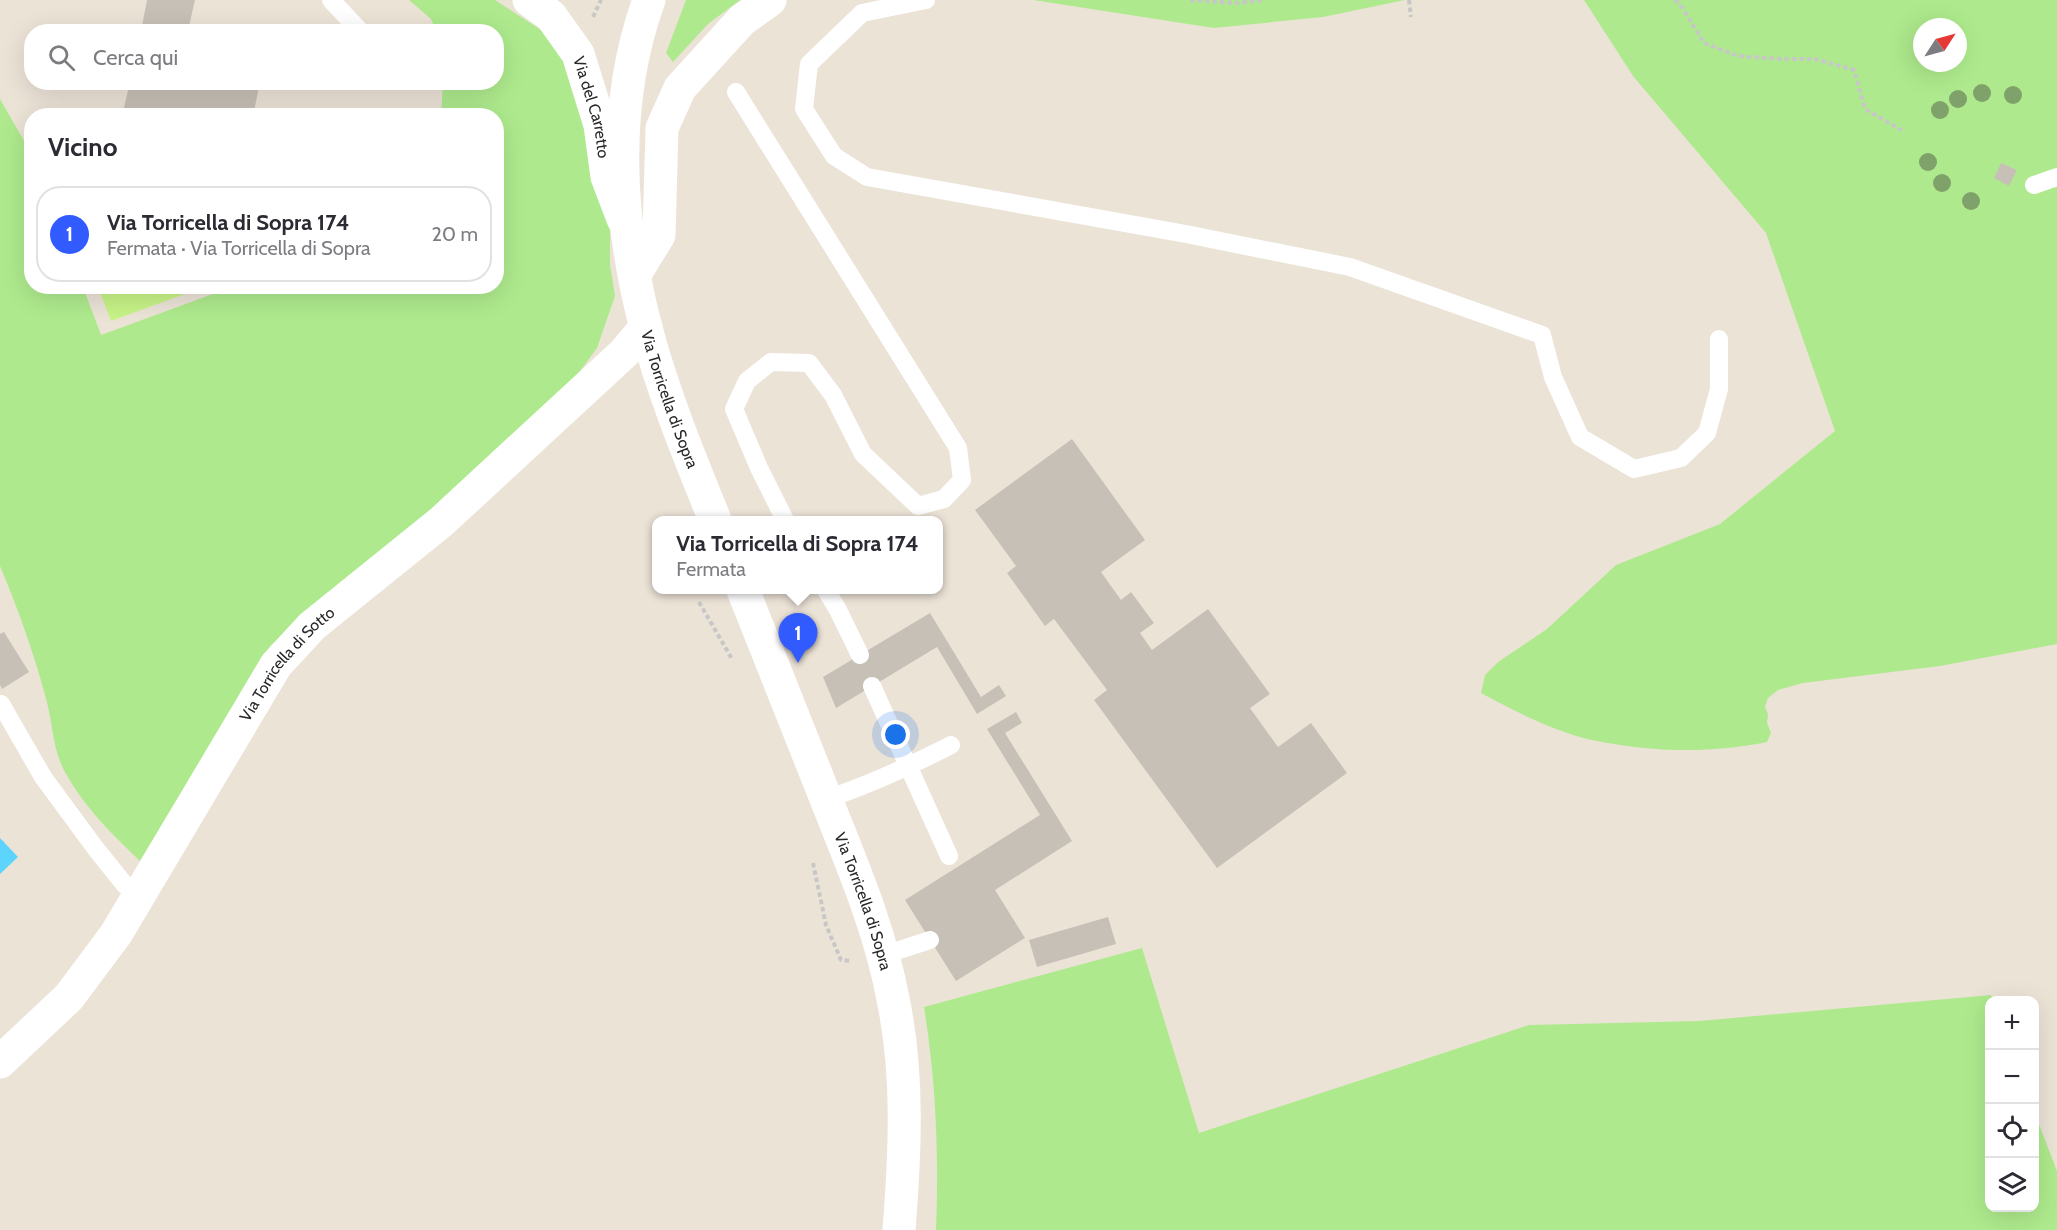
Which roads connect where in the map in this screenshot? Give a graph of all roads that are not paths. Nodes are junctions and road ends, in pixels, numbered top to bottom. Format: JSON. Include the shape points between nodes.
{"nodes":[{"id":1,"x":331,"y":0,"type":"edge"},
{"id":2,"x":529,"y":0,"type":"edge"},
{"id":3,"x":649,"y":0,"type":"edge"},
{"id":4,"x":770,"y":0,"type":"edge"},
{"id":5,"x":926,"y":0,"type":"edge"},
{"id":6,"x":354,"y":24,"type":"edge"},
{"id":7,"x":736,"y":92,"type":"dead end"},
{"id":8,"x":2057,"y":177,"type":"edge"},
{"id":9,"x":2034,"y":185,"type":"dead end"},
{"id":10,"x":628,"y":232,"type":"junction"},
{"id":11,"x":635,"y":274,"type":"junction"},
{"id":12,"x":645,"y":327,"type":"junction"},
{"id":13,"x":1719,"y":339,"type":"dead end"},
{"id":14,"x":713,"y":516,"type":"edge"},
{"id":15,"x":783,"y":516,"type":"edge"},
{"id":16,"x":744,"y":594,"type":"edge"},
{"id":17,"x":828,"y":594,"type":"edge"},
{"id":18,"x":860,"y":655,"type":"dead end"},
{"id":19,"x":872,"y":686,"type":"dead end"},
{"id":20,"x":1,"y":704,"type":"edge"},
{"id":21,"x":951,"y":745,"type":"dead end"},
{"id":22,"x":909,"y":767,"type":"junction"},
{"id":23,"x":826,"y":800,"type":"junction"},
{"id":24,"x":949,"y":856,"type":"dead end"},
{"id":25,"x":140,"y":894,"type":"junction"},
{"id":26,"x":930,"y":940,"type":"dead end"},
{"id":27,"x":884,"y":955,"type":"junction"},
{"id":28,"x":0,"y":1062,"type":"edge"},
{"id":29,"x":899,"y":1230,"type":"edge"}],
"edges":[{"from":1,"to":6,"type":"lane"},
{"from":2,"to":10,"type":"street","name":"Via del Carretto","via":[[551,16],[578,54],[600,125],[607,177]]},
{"from":3,"to":10,"type":"street","via":[[625,94],[622,170]]},
{"from":4,"to":11,"type":"street","via":[[741,20],[680,88],[662,128],[659,235]]},
{"from":5,"to":13,"type":"lane","via":[[862,13],[810,64],[804,110],[834,156],[867,177],[1350,267],[1542,335],[1553,377],[1580,437],[1634,469],[1681,458],[1707,433],[1719,389]]},
{"from":7,"to":15,"type":"lane","via":[[958,448],[962,480],[944,499],[918,506],[863,454],[833,395],[809,363],[771,363],[747,381],[734,409]]},
{"from":8,"to":9,"type":"lane"},
{"from":10,"to":11,"type":"street","name":"Via Torricella di Sopra"},
{"from":11,"to":12,"type":"street","name":"Via Torricella di Sopra"},
{"from":12,"to":14,"type":"street","name":"Via Torricella di Sopra"},
{"from":12,"to":25,"type":"street","name":"Via Torricella di Sotto","via":[[624,353],[441,522],[312,626],[276,665]]},
{"from":16,"to":23,"type":"street","name":"Via Torricella di Sopra"},
{"from":17,"to":18,"type":"lane"},
{"from":19,"to":22,"type":"lane"},
{"from":20,"to":25,"type":"lane","via":[[43,777],[125,885]]},
{"from":21,"to":22,"type":"lane"},
{"from":22,"to":23,"type":"lane"},
{"from":22,"to":24,"type":"lane"},
{"from":23,"to":27,"type":"street","name":"Via Torricella di Sopra"},
{"from":25,"to":28,"type":"street","name":"Via Torricella di Sotto","via":[[69,997]]},
{"from":26,"to":27,"type":"lane"},
{"from":27,"to":29,"type":"street","name":"Via Torricella di Sopra","via":[[894,1001],[905,1106]]}]}
